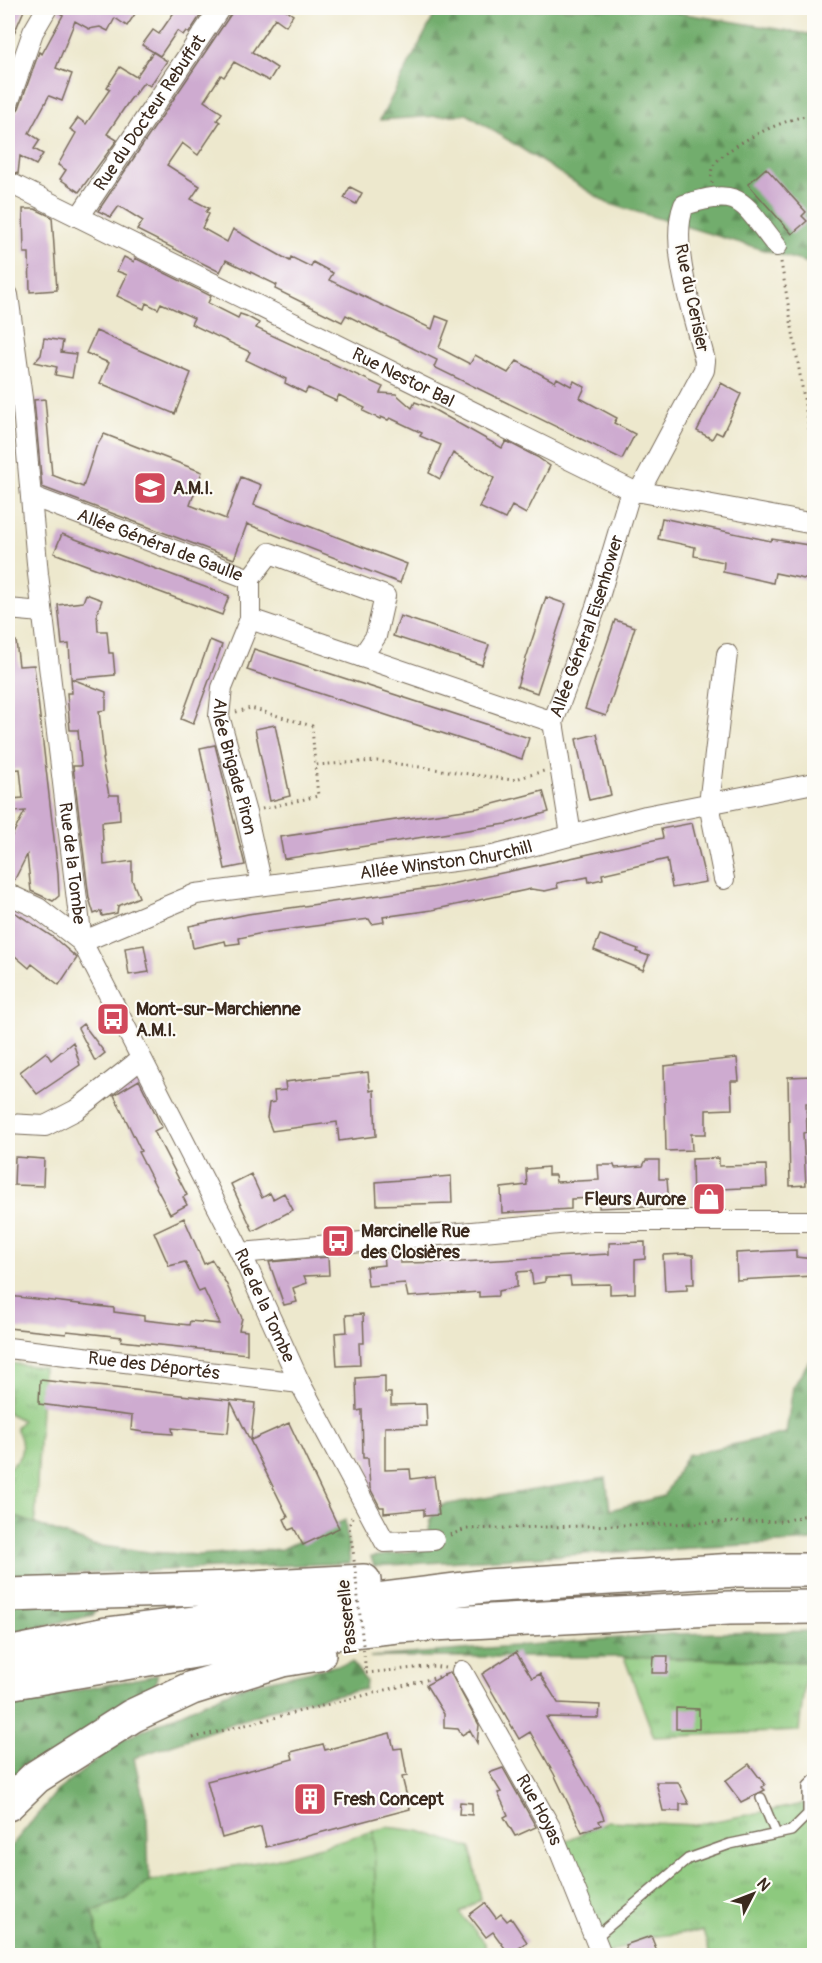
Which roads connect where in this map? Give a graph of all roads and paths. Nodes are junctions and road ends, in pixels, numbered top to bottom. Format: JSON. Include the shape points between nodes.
{"nodes":[{"id":1,"x":47,"y":8,"type":"edge"},
{"id":2,"x":220,"y":8,"type":"edge"},
{"id":3,"x":8,"y":104,"type":"edge"},
{"id":4,"x":814,"y":115,"type":"edge"},
{"id":5,"x":8,"y":182,"type":"edge"},
{"id":6,"x":711,"y":196,"type":"junction"},
{"id":7,"x":79,"y":217,"type":"junction"},
{"id":8,"x":777,"y":246,"type":"joint"},
{"id":9,"x":8,"y":295,"type":"edge"},
{"id":10,"x":814,"y":458,"type":"edge"},
{"id":11,"x":635,"y":491,"type":"junction"},
{"id":12,"x":31,"y":496,"type":"junction"},
{"id":13,"x":814,"y":524,"type":"edge"},
{"id":14,"x":250,"y":579,"type":"junction"},
{"id":15,"x":8,"y":609,"type":"edge"},
{"id":16,"x":42,"y":612,"type":"junction"},
{"id":17,"x":250,"y":619,"type":"junction"},
{"id":18,"x":727,"y":654,"type":"dead end"},
{"id":19,"x":362,"y":657,"type":"junction"},
{"id":20,"x":219,"y":716,"type":"junction"},
{"id":21,"x":553,"y":722,"type":"junction"},
{"id":22,"x":315,"y":765,"type":"junction"},
{"id":23,"x":560,"y":767,"type":"junction"},
{"id":24,"x":814,"y":783,"type":"edge"},
{"id":25,"x":709,"y":804,"type":"junction"},
{"id":26,"x":246,"y":813,"type":"junction"},
{"id":27,"x":571,"y":834,"type":"junction"},
{"id":28,"x":724,"y":879,"type":"dead end"},
{"id":29,"x":262,"y":885,"type":"junction"},
{"id":30,"x":8,"y":894,"type":"edge"},
{"id":31,"x":82,"y":942,"type":"junction"},
{"id":32,"x":141,"y":1059,"type":"junction"},
{"id":33,"x":8,"y":1124,"type":"edge"},
{"id":34,"x":814,"y":1221,"type":"edge"},
{"id":35,"x":241,"y":1253,"type":"junction"},
{"id":36,"x":8,"y":1348,"type":"edge"},
{"id":37,"x":300,"y":1383,"type":"junction"},
{"id":38,"x":814,"y":1513,"type":"edge"},
{"id":39,"x":349,"y":1527,"type":"dead end"},
{"id":40,"x":434,"y":1540,"type":"joint"},
{"id":41,"x":814,"y":1570,"type":"edge"},
{"id":42,"x":486,"y":1586,"type":"junction"},
{"id":43,"x":8,"y":1595,"type":"edge"},
{"id":44,"x":814,"y":1607,"type":"edge"},
{"id":45,"x":397,"y":1626,"type":"junction"},
{"id":46,"x":8,"y":1654,"type":"edge"},
{"id":47,"x":434,"y":1666,"type":"dead end"},
{"id":48,"x":462,"y":1671,"type":"joint"},
{"id":49,"x":8,"y":1683,"type":"edge"},
{"id":50,"x":193,"y":1738,"type":"dead end"},
{"id":51,"x":62,"y":1763,"type":"junction"},
{"id":52,"x":814,"y":1780,"type":"edge"},
{"id":53,"x":761,"y":1798,"type":"dead end"},
{"id":54,"x":8,"y":1804,"type":"edge"},
{"id":55,"x":8,"y":1825,"type":"edge"},
{"id":56,"x":776,"y":1834,"type":"junction"},
{"id":57,"x":598,"y":1947,"type":"edge"}],
"edges":[{"from":1,"to":3,"type":"street","via":[[33,32]]},
{"from":2,"to":7,"type":"street","name":"Rue du Docteur Rebuffat"},
{"from":4,"to":6,"type":"path","via":[[763,131],[721,157],[712,169]]},
{"from":5,"to":7,"type":"street","name":"Rue Nestor Bal"},
{"from":6,"to":8,"type":"street","via":[[730,196],[745,206]]},
{"from":6,"to":11,"type":"street","name":"Rue du Cerisier","via":[[684,206],[679,219],[678,249],[704,370]]},
{"from":7,"to":11,"type":"street","name":"Rue Nestor Bal"},
{"from":8,"to":10,"type":"path"},
{"from":9,"to":12,"type":"street","name":"Rue de la Tombe"},
{"from":11,"to":13,"type":"street","name":"Rue Nestor Bal"},
{"from":11,"to":21,"type":"street","name":"Allée Général Eisenhower"},
{"from":12,"to":14,"type":"street","name":"Allée Général de Gaulle"},
{"from":12,"to":16,"type":"street","name":"Rue de la Tombe"},
{"from":14,"to":17,"type":"street","name":"Allée Brigade Piron"},
{"from":14,"to":19,"type":"street","name":"Allée Général de Gaulle","via":[[270,553],[385,596],[376,636]]},
{"from":15,"to":16,"type":"street"},
{"from":16,"to":31,"type":"street","name":"Rue de la Tombe"},
{"from":17,"to":19,"type":"street"},
{"from":17,"to":20,"type":"street","name":"Allée Brigade Piron","via":[[222,688]]},
{"from":18,"to":25,"type":"street"},
{"from":19,"to":21,"type":"street"},
{"from":20,"to":22,"type":"path","via":[[250,708],[312,726]]},
{"from":20,"to":26,"type":"street","name":"Allée Brigade Piron"},
{"from":21,"to":23,"type":"street","name":"Allée Général Eisenhower"},
{"from":22,"to":23,"type":"path","via":[[377,761],[512,780]]},
{"from":22,"to":26,"type":"path","via":[[318,796]]},
{"from":23,"to":27,"type":"street","name":"Allée Général Eisenhower"},
{"from":24,"to":25,"type":"street","name":"Allée Winston Churchill"},
{"from":25,"to":27,"type":"street","name":"Allée Winston Churchill"},
{"from":25,"to":28,"type":"street"},
{"from":26,"to":29,"type":"street","name":"Allée Brigade Piron"},
{"from":27,"to":29,"type":"street","name":"Allée Winston Churchill","via":[[493,856]]},
{"from":29,"to":31,"type":"street","name":"Allée Winston Churchill","via":[[196,894]]},
{"from":30,"to":31,"type":"street","via":[[38,908]]},
{"from":31,"to":32,"type":"street","name":"Rue de la Tombe"},
{"from":32,"to":33,"type":"street","via":[[76,1110],[45,1126]]},
{"from":32,"to":35,"type":"street","name":"Rue de la Tombe"},
{"from":34,"to":35,"type":"street","via":[[592,1221]]},
{"from":35,"to":37,"type":"street","name":"Rue de la Tombe"},
{"from":36,"to":37,"type":"street","name":"Rue des Déportés"},
{"from":37,"to":40,"type":"street","via":[[385,1542]]},
{"from":38,"to":40,"type":"path","via":[[784,1521],[466,1529]]},
{"from":39,"to":47,"type":"path","name":"Passerelle","bridge":true,"via":[[366,1673]]},
{"from":41,"to":42,"type":"highway","via":[[713,1571]]},
{"from":42,"to":43,"type":"highway","via":[[458,1574],[235,1588]]},
{"from":42,"to":46,"type":"highway","via":[[107,1634]]},
{"from":44,"to":45,"type":"highway"},
{"from":45,"to":49,"type":"highway","via":[[236,1644]]},
{"from":45,"to":51,"type":"highway","via":[[344,1649],[282,1660],[192,1688],[132,1716]]},
{"from":48,"to":50,"type":"path"},
{"from":48,"to":57,"type":"street","name":"Rue Hoyas","via":[[550,1827]]},
{"from":51,"to":54,"type":"highway","via":[[36,1777]]},
{"from":51,"to":55,"type":"highway"},
{"from":52,"to":56,"type":"lane","via":[[808,1786],[808,1814],[791,1830]]},
{"from":53,"to":56,"type":"lane"},
{"from":56,"to":57,"type":"lane","via":[[688,1859]]}]}
